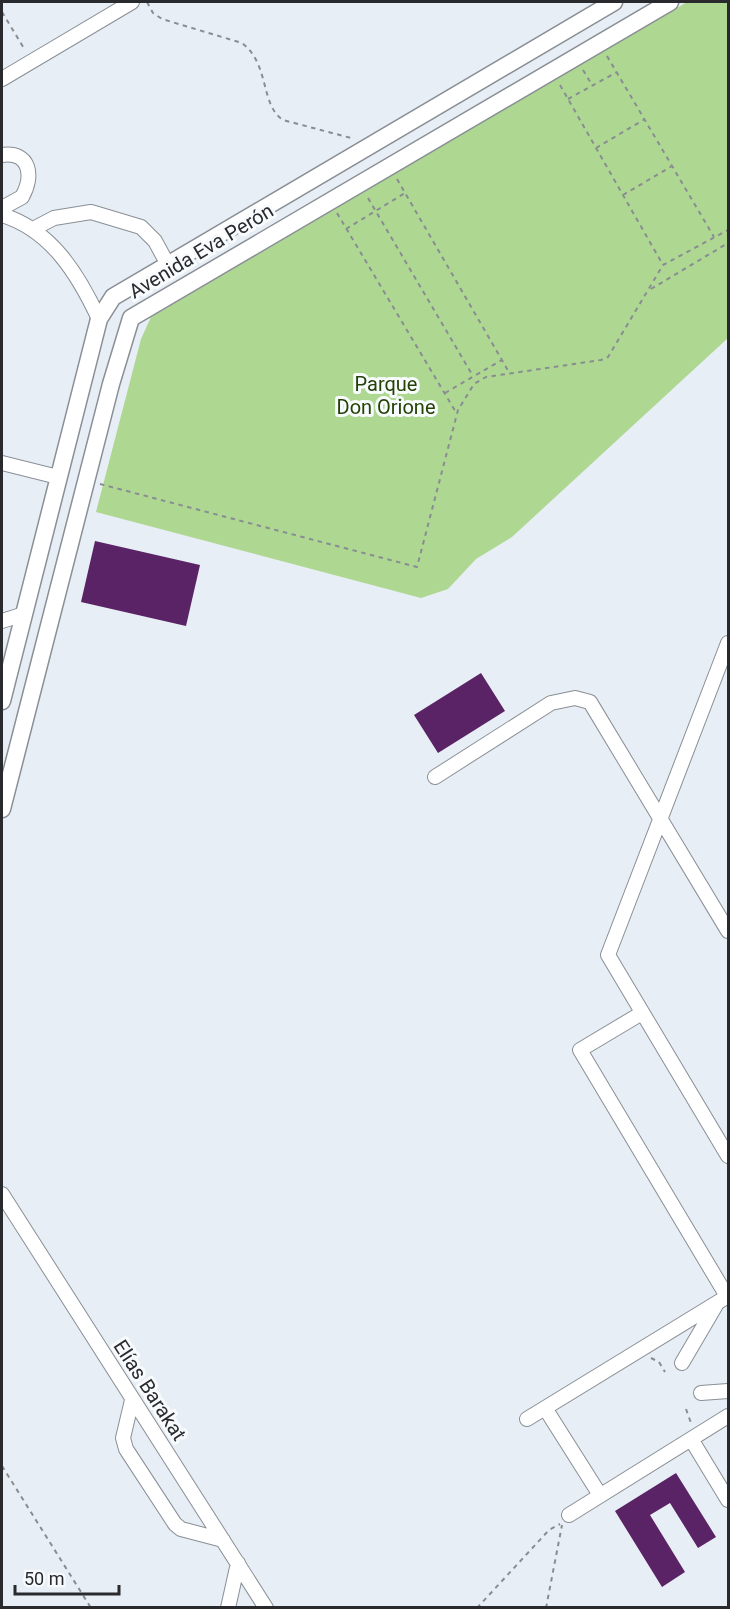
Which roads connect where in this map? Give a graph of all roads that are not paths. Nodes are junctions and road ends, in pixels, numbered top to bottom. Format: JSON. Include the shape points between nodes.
{"nodes":[{"id":1,"x":132,"y":2,"type":"edge"},
{"id":2,"x":614,"y":2,"type":"edge"},
{"id":3,"x":670,"y":2,"type":"edge"},
{"id":4,"x":2,"y":79,"type":"edge"},
{"id":5,"x":2,"y":155,"type":"edge"},
{"id":6,"x":2,"y":208,"type":"edge"},
{"id":7,"x":2,"y":215,"type":"edge"},
{"id":8,"x":33,"y":229,"type":"junction"},
{"id":9,"x":167,"y":263,"type":"junction"},
{"id":10,"x":99,"y":319,"type":"junction"},
{"id":11,"x":84,"y":378,"type":"junction"},
{"id":12,"x":111,"y":384,"type":"junction"},
{"id":13,"x":2,"y":463,"type":"edge"},
{"id":14,"x":58,"y":477,"type":"junction"},
{"id":15,"x":24,"y":614,"type":"junction"},
{"id":16,"x":2,"y":621,"type":"edge"},
{"id":17,"x":50,"y":622,"type":"junction"},
{"id":18,"x":729,"y":643,"type":"edge"},
{"id":19,"x":2,"y":701,"type":"edge"},
{"id":20,"x":435,"y":777,"type":"dead end"},
{"id":21,"x":2,"y":809,"type":"edge"},
{"id":22,"x":662,"y":817,"type":"junction"},
{"id":23,"x":729,"y":931,"type":"edge"},
{"id":24,"x":642,"y":1013,"type":"junction"},
{"id":25,"x":729,"y":1156,"type":"edge"},
{"id":26,"x":2,"y":1194,"type":"edge"},
{"id":27,"x":726,"y":1298,"type":"edge"},
{"id":28,"x":682,"y":1363,"type":"dead end"},
{"id":29,"x":729,"y":1392,"type":"edge"},
{"id":30,"x":701,"y":1393,"type":"dead end"},
{"id":31,"x":132,"y":1400,"type":"junction"},
{"id":32,"x":545,"y":1408,"type":"junction"},
{"id":33,"x":729,"y":1416,"type":"edge"},
{"id":34,"x":527,"y":1419,"type":"dead end"},
{"id":35,"x":692,"y":1439,"type":"junction"},
{"id":36,"x":600,"y":1495,"type":"junction"},
{"id":37,"x":729,"y":1500,"type":"edge"},
{"id":38,"x":569,"y":1515,"type":"dead end"},
{"id":39,"x":223,"y":1540,"type":"junction"},
{"id":40,"x":237,"y":1563,"type":"junction"},
{"id":41,"x":228,"y":1608,"type":"edge"},
{"id":42,"x":266,"y":1608,"type":"edge"}],
"edges":[{"from":1,"to":4,"type":"street"},
{"from":2,"to":9,"type":"main road","name":"Avenida Eva Perón"},
{"from":3,"to":12,"type":"main road","name":"Avenida Eva Perón","via":[[138,312],[127,326]]},
{"from":5,"to":6,"type":"street","via":[[21,157],[30,171],[22,197]]},
{"from":7,"to":8,"type":"street"},
{"from":8,"to":9,"type":"street","via":[[54,218],[91,213],[141,227],[155,241]]},
{"from":8,"to":10,"type":"street","via":[[65,258]]},
{"from":9,"to":10,"type":"main road","name":"Avenida Eva Perón","via":[[113,297]]},
{"from":10,"to":11,"type":"main road","name":"Avenida Eva Perón"},
{"from":11,"to":12,"type":"main road"},
{"from":11,"to":14,"type":"main road","name":"Avenida Eva Perón"},
{"from":12,"to":17,"type":"main road","name":"Avenida Eva Perón"},
{"from":13,"to":14,"type":"street"},
{"from":14,"to":15,"type":"main road","name":"Avenida Eva Perón"},
{"from":15,"to":16,"type":"street"},
{"from":15,"to":17,"type":"main road"},
{"from":15,"to":19,"type":"main road","name":"Avenida Eva Perón"},
{"from":17,"to":21,"type":"main road","name":"Avenida Eva Perón"},
{"from":18,"to":22,"type":"street"},
{"from":20,"to":22,"type":"street","via":[[551,703],[564,698],[582,699],[590,702]]},
{"from":22,"to":23,"type":"street"},
{"from":22,"to":24,"type":"street","via":[[608,955]]},
{"from":24,"to":25,"type":"street"},
{"from":24,"to":27,"type":"street","via":[[580,1050]]},
{"from":26,"to":31,"type":"street","name":"Elías Barakat"},
{"from":27,"to":28,"type":"street"},
{"from":27,"to":32,"type":"street"},
{"from":29,"to":30,"type":"street"},
{"from":31,"to":39,"type":"street","name":"Elías Barakat"},
{"from":31,"to":39,"type":"street","via":[[123,1438],[126,1449],[175,1524]]},
{"from":32,"to":34,"type":"street"},
{"from":32,"to":36,"type":"street"},
{"from":33,"to":35,"type":"street"},
{"from":35,"to":36,"type":"street"},
{"from":35,"to":37,"type":"street"},
{"from":36,"to":38,"type":"street"},
{"from":39,"to":40,"type":"street","name":"Elías Barakat"},
{"from":40,"to":41,"type":"street"},
{"from":40,"to":42,"type":"street","name":"Elías Barakat"}]}
